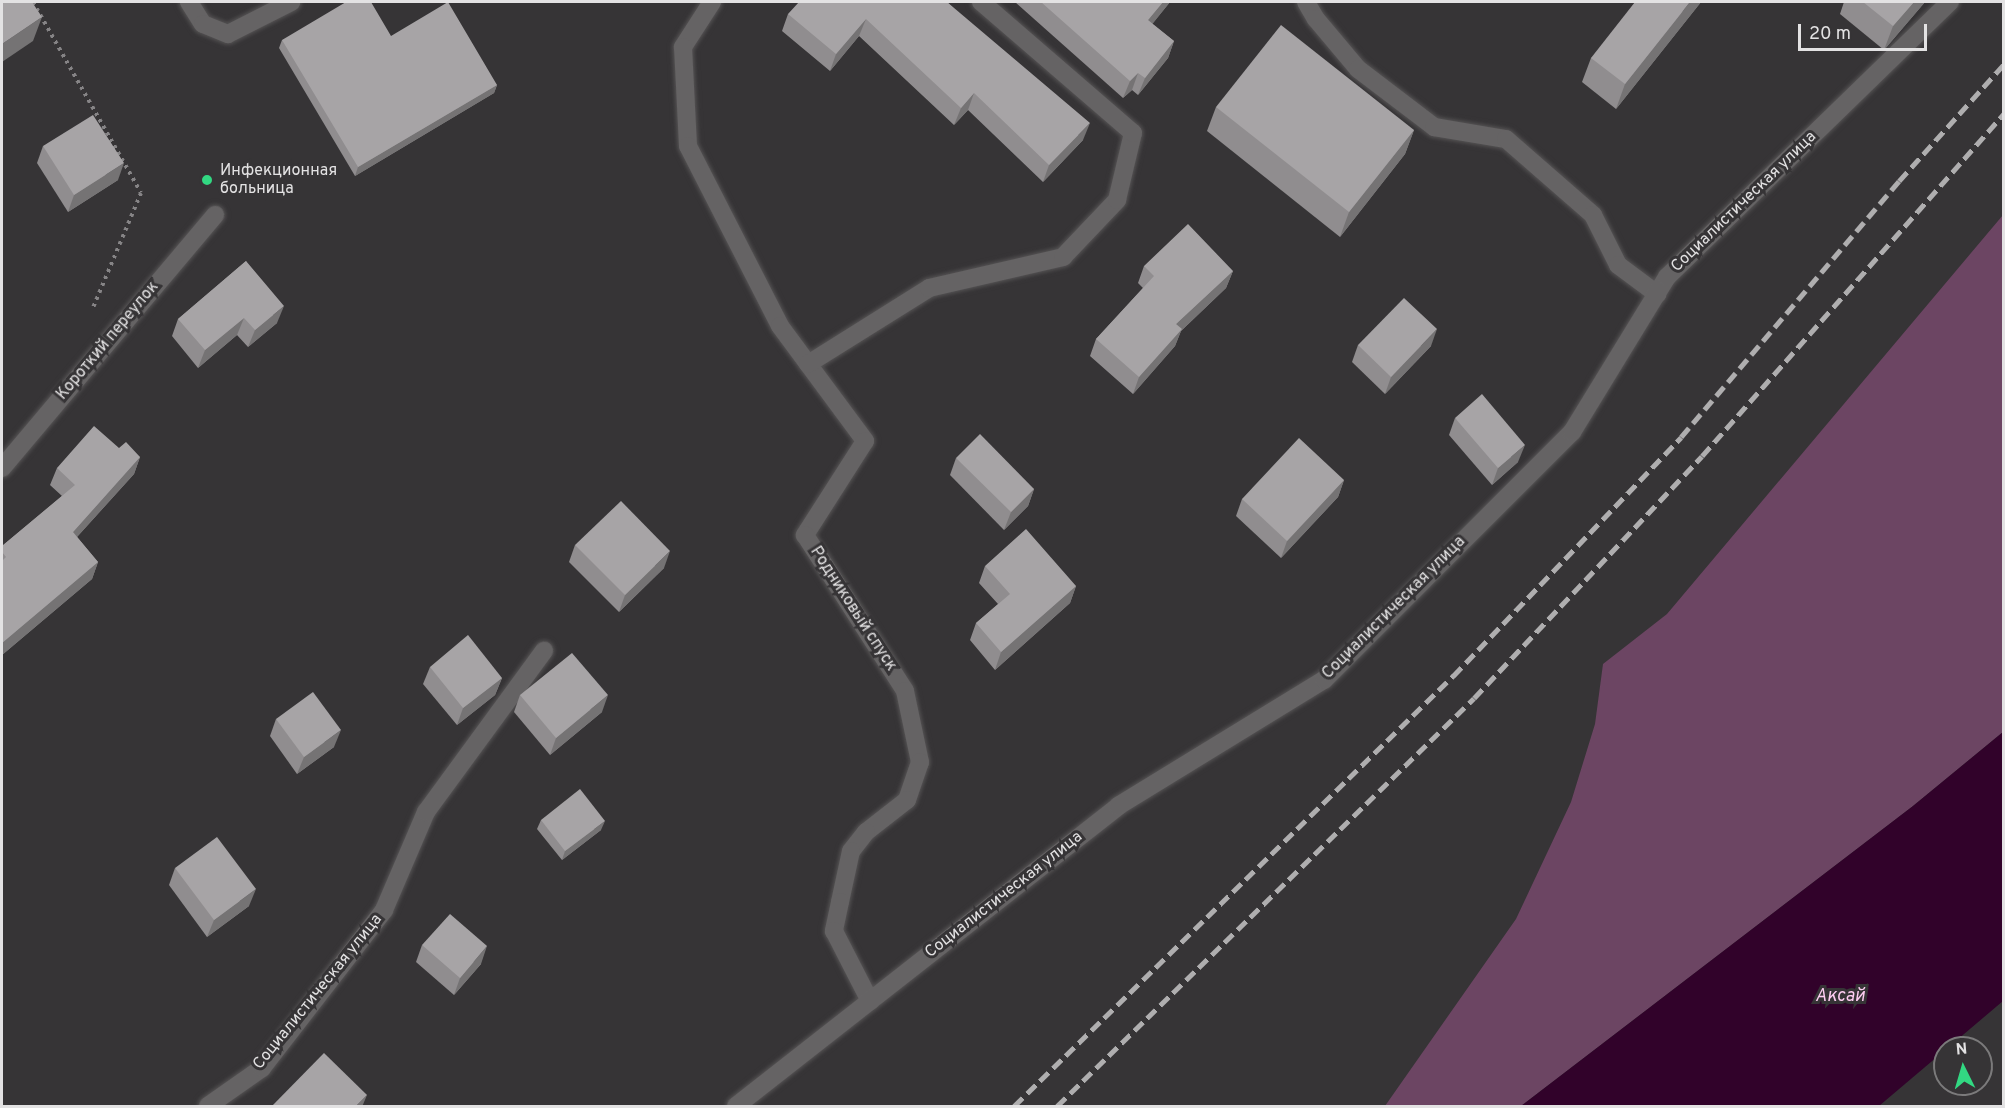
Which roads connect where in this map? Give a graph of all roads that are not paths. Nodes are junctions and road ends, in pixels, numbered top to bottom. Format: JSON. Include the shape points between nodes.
{"nodes":[{"id":1,"x":189,"y":2,"type":"edge"},
{"id":2,"x":291,"y":2,"type":"edge"},
{"id":3,"x":712,"y":2,"type":"edge"},
{"id":4,"x":981,"y":2,"type":"edge"},
{"id":5,"x":1306,"y":2,"type":"edge"},
{"id":6,"x":1950,"y":2,"type":"edge"},
{"id":7,"x":215,"y":215,"type":"dead end"},
{"id":8,"x":1657,"y":294,"type":"junction"},
{"id":9,"x":808,"y":364,"type":"junction"},
{"id":10,"x":2,"y":468,"type":"edge"},
{"id":11,"x":544,"y":651,"type":"dead end"},
{"id":12,"x":870,"y":1001,"type":"junction"},
{"id":13,"x":208,"y":1107,"type":"edge"},
{"id":14,"x":736,"y":1107,"type":"edge"}],
"edges":[{"from":1,"to":2,"type":"street","via":[[203,24],[228,34]]},
{"from":3,"to":9,"type":"street","name":"Родниковый спуск","via":[[683,47],[688,146],[780,326]]},
{"from":4,"to":9,"type":"street","via":[[1133,133],[1117,200],[1063,257],[929,288]]},
{"from":5,"to":8,"type":"street","via":[[1358,69],[1434,127],[1506,139],[1593,215],[1618,265]]},
{"from":6,"to":8,"type":"street","name":"Социалистическая улица","via":[[1667,277]]},
{"from":7,"to":10,"type":"street","name":"Короткий переулок"},
{"from":8,"to":12,"type":"street","name":"Социалистическая улица","via":[[1572,432],[1324,680],[1118,806]]},
{"from":9,"to":12,"type":"street","name":"Родниковый спуск","via":[[865,441],[805,536],[905,691],[920,762],[907,800],[866,831],[851,851],[842,892],[834,931]]},
{"from":11,"to":13,"type":"street","name":"Социалистическая улица","via":[[426,812],[384,910],[262,1068]]},
{"from":12,"to":14,"type":"street","name":"Социалистическая улица"}]}
